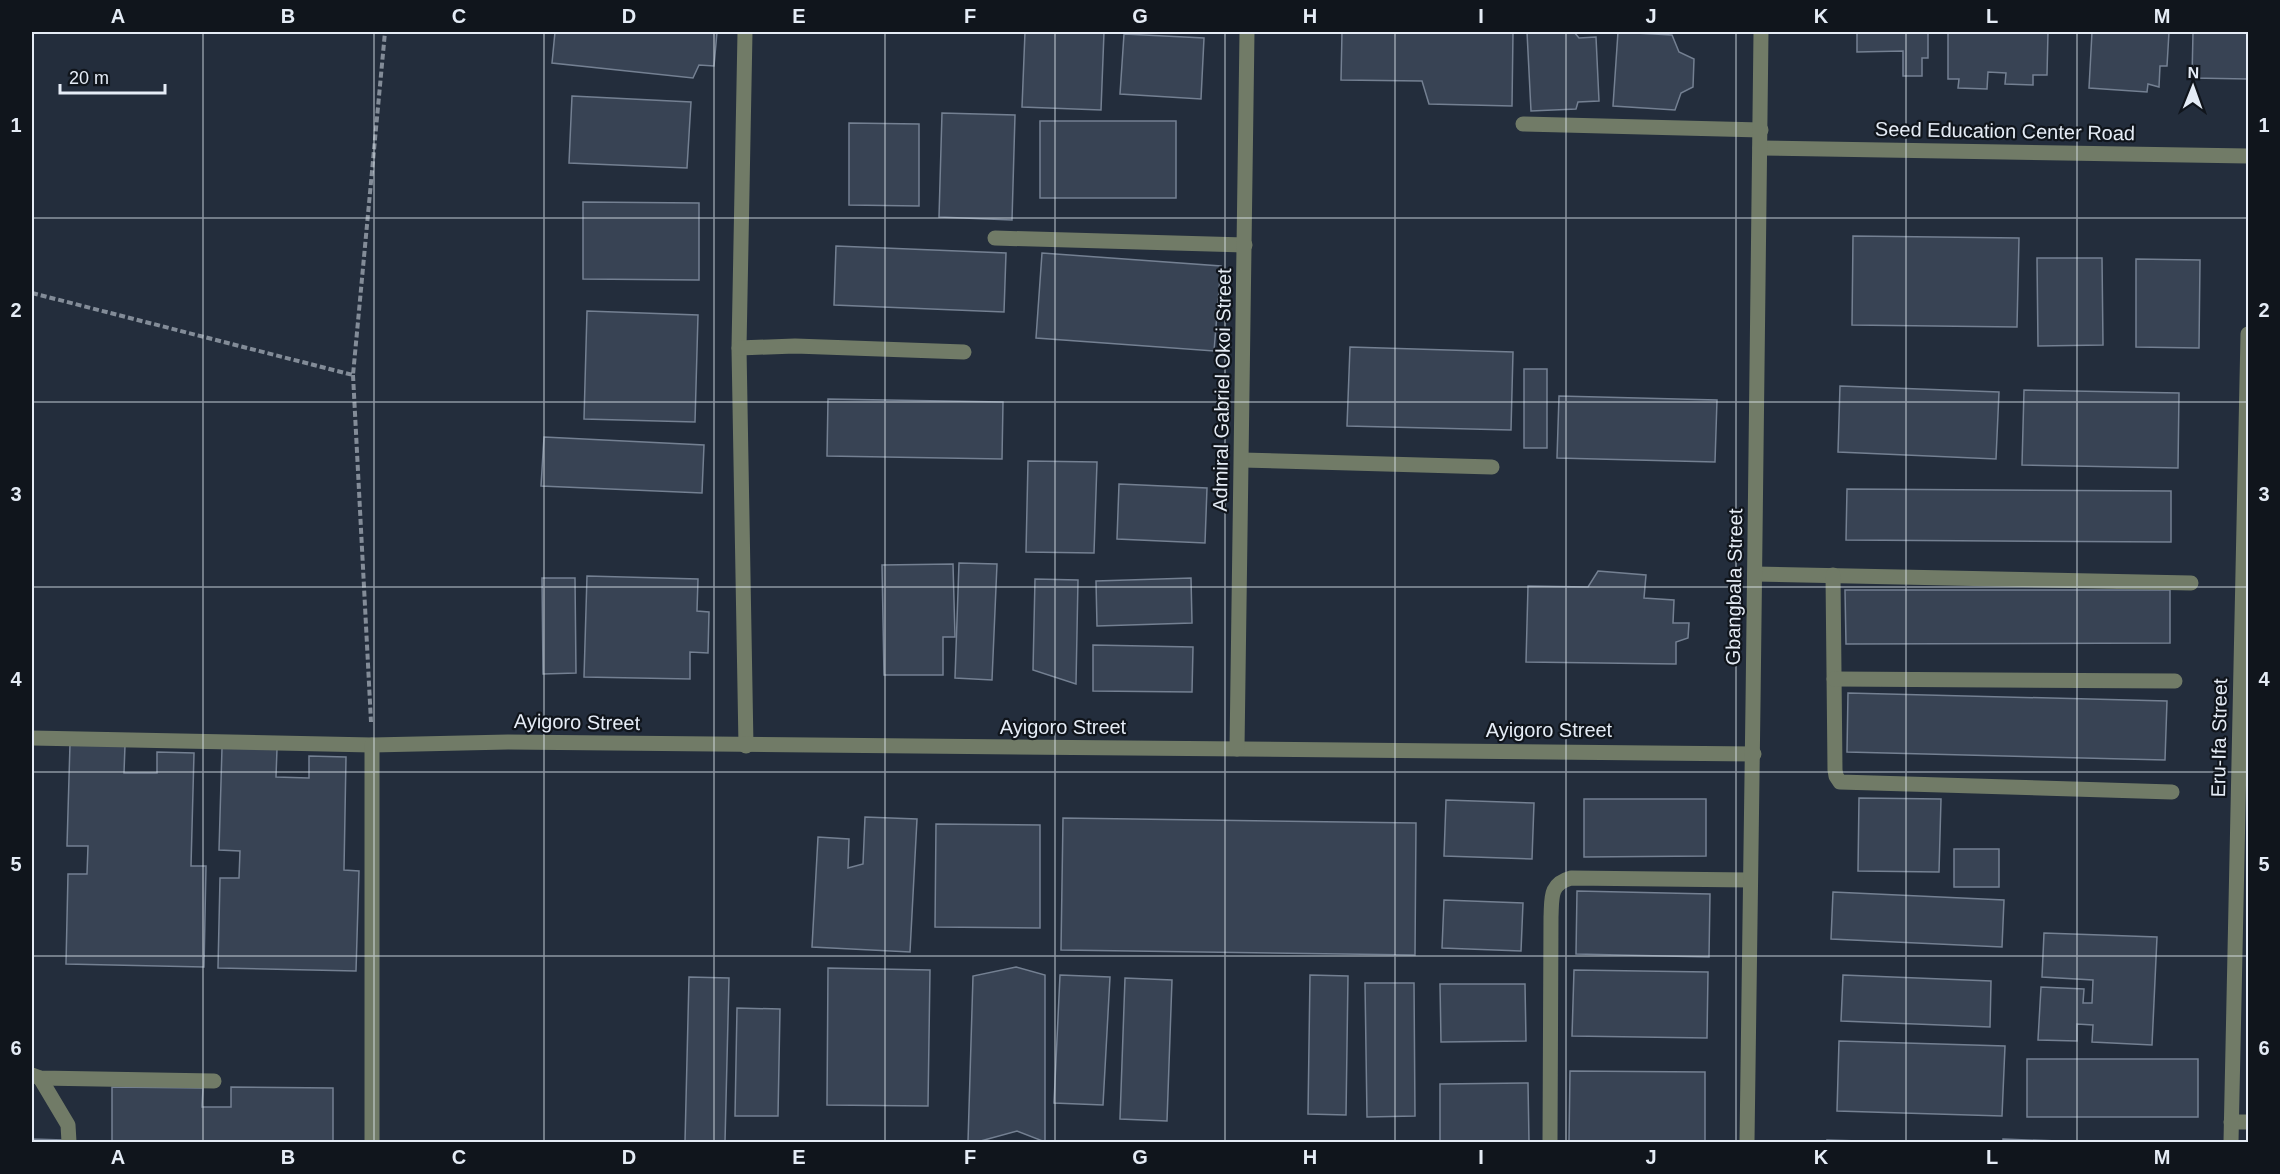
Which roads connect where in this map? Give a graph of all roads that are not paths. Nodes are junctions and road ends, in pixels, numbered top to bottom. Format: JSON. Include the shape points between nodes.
{"nodes":[{"id":1,"x":745,"y":32,"type":"edge"},
{"id":2,"x":1246,"y":32,"type":"edge"},
{"id":3,"x":1761,"y":32,"type":"edge"},
{"id":4,"x":1523,"y":124,"type":"dead end"},
{"id":5,"x":1761,"y":130,"type":"junction"},
{"id":6,"x":1760,"y":148,"type":"junction"},
{"id":7,"x":2248,"y":156,"type":"edge"},
{"id":8,"x":994,"y":238,"type":"dead end"},
{"id":9,"x":1245,"y":245,"type":"junction"},
{"id":10,"x":2248,"y":334,"type":"edge"},
{"id":11,"x":739,"y":348,"type":"junction"},
{"id":12,"x":964,"y":352,"type":"dead end"},
{"id":13,"x":1242,"y":460,"type":"junction"},
{"id":14,"x":1492,"y":466,"type":"dead end"},
{"id":15,"x":1755,"y":574,"type":"junction"},
{"id":16,"x":1833,"y":575,"type":"junction"},
{"id":17,"x":2191,"y":583,"type":"dead end"},
{"id":18,"x":1834,"y":679,"type":"junction"},
{"id":19,"x":2175,"y":681,"type":"dead end"},
{"id":20,"x":32,"y":738,"type":"edge"},
{"id":21,"x":372,"y":745,"type":"junction"},
{"id":22,"x":746,"y":746,"type":"junction"},
{"id":23,"x":1238,"y":749,"type":"junction"},
{"id":24,"x":1754,"y":754,"type":"junction"},
{"id":25,"x":2172,"y":792,"type":"dead end"},
{"id":26,"x":1750,"y":880,"type":"junction"},
{"id":27,"x":2241,"y":1000,"type":"edge"},
{"id":28,"x":36,"y":1077,"type":"edge"},
{"id":29,"x":214,"y":1081,"type":"dead end"},
{"id":30,"x":2231,"y":1122,"type":"junction"},
{"id":31,"x":2248,"y":1122,"type":"edge"},
{"id":32,"x":69,"y":1143,"type":"edge"},
{"id":33,"x":372,"y":1143,"type":"edge"},
{"id":34,"x":1550,"y":1143,"type":"edge"},
{"id":35,"x":1747,"y":1143,"type":"edge"},
{"id":36,"x":2230,"y":1143,"type":"edge"}],
"edges":[{"from":1,"to":11,"type":"street"},
{"from":2,"to":9,"type":"street","name":"Admiral Gabriel Okoi Street"},
{"from":3,"to":5,"type":"street","name":"Gbangbala Street"},
{"from":4,"to":5,"type":"street"},
{"from":5,"to":6,"type":"street","name":"Gbangbala Street"},
{"from":6,"to":7,"type":"street","name":"Seed Education Center Road"},
{"from":6,"to":15,"type":"street","name":"Gbangbala Street"},
{"from":8,"to":9,"type":"street"},
{"from":9,"to":13,"type":"street","name":"Admiral Gabriel Okoi Street"},
{"from":10,"to":27,"type":"street","name":"Eru-Ifa Street"},
{"from":11,"to":12,"type":"street"},
{"from":11,"to":22,"type":"street"},
{"from":13,"to":14,"type":"street"},
{"from":13,"to":23,"type":"street","name":"Admiral Gabriel Okoi Street"},
{"from":15,"to":16,"type":"street"},
{"from":15,"to":24,"type":"street","name":"Gbangbala Street"},
{"from":16,"to":17,"type":"street"},
{"from":16,"to":18,"type":"street"},
{"from":18,"to":19,"type":"street"},
{"from":18,"to":25,"type":"street","via":[[1835,770],[1840,782]]},
{"from":20,"to":21,"type":"street","name":"Ayigoro Street"},
{"from":21,"to":22,"type":"street","name":"Ayigoro Street","via":[[508,742]]},
{"from":21,"to":33,"type":"street"},
{"from":22,"to":23,"type":"street","name":"Ayigoro Street"},
{"from":23,"to":24,"type":"street","name":"Ayigoro Street"},
{"from":24,"to":26,"type":"street","name":"Gbangbala Street"},
{"from":26,"to":34,"type":"street","via":[[1571,878],[1561,881],[1553,891]]},
{"from":26,"to":35,"type":"street","name":"Gbangbala Street"},
{"from":27,"to":30,"type":"street","name":"Eru-Ifa Street"},
{"from":28,"to":29,"type":"street"},
{"from":28,"to":32,"type":"street","via":[[68,1125]]},
{"from":30,"to":31,"type":"street"},
{"from":30,"to":36,"type":"street","name":"Eru-Ifa Street"}]}
